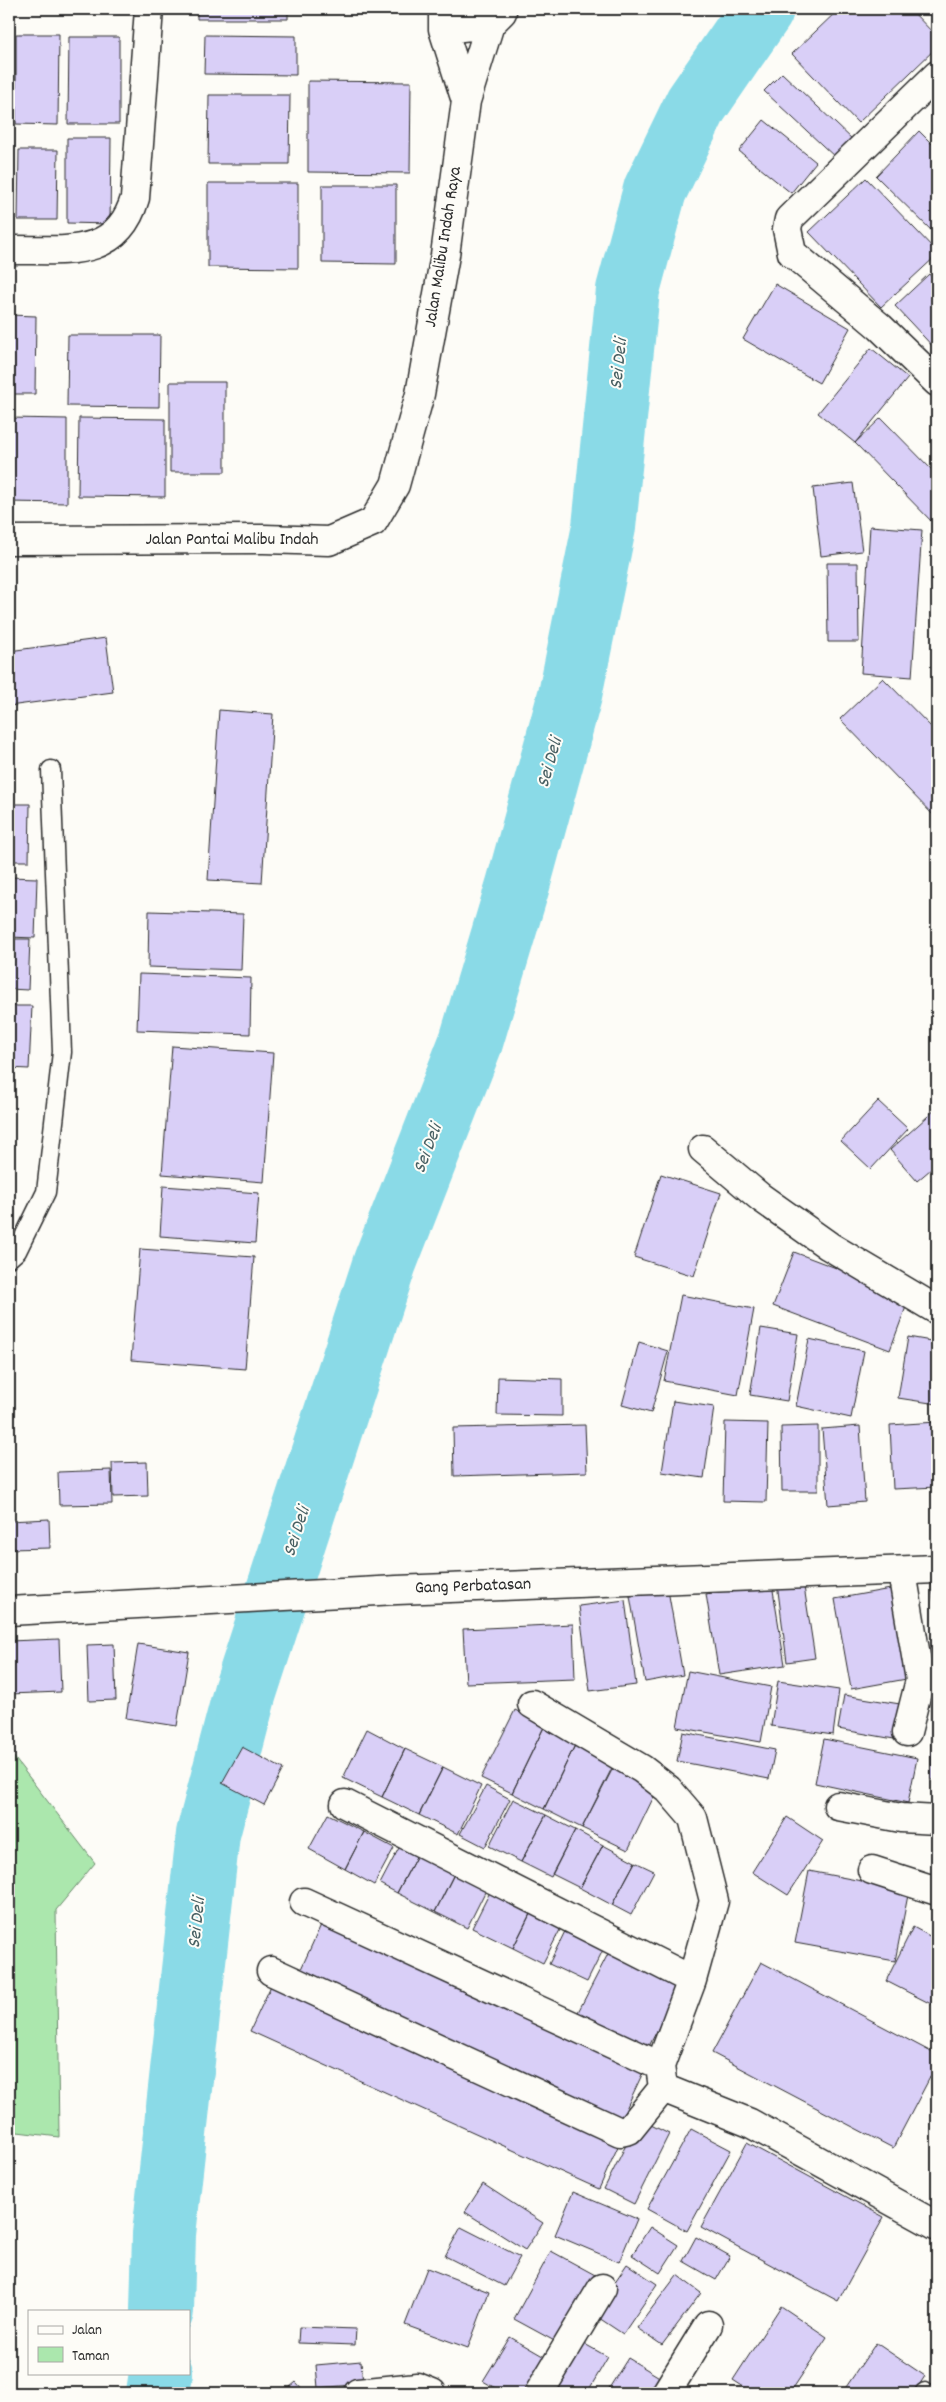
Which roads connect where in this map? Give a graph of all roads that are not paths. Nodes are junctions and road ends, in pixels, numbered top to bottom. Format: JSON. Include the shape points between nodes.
{"nodes":[{"id":1,"x":149,"y":9,"type":"edge"},
{"id":2,"x":495,"y":14,"type":"edge"},
{"id":3,"x":442,"y":19,"type":"edge"},
{"id":4,"x":937,"y":75,"type":"edge"},
{"id":5,"x":466,"y":101,"type":"junction"},
{"id":6,"x":9,"y":250,"type":"edge"},
{"id":7,"x":937,"y":382,"type":"edge"},
{"id":8,"x":420,"y":394,"type":"joint"},
{"id":9,"x":9,"y":540,"type":"edge"},
{"id":10,"x":51,"y":770,"type":"dead end"},
{"id":11,"x":702,"y":1149,"type":"dead end"},
{"id":12,"x":9,"y":1258,"type":"edge"},
{"id":13,"x":937,"y":1310,"type":"edge"},
{"id":14,"x":937,"y":1569,"type":"edge"},
{"id":15,"x":902,"y":1572,"type":"junction"},
{"id":16,"x":9,"y":1611,"type":"edge"},
{"id":17,"x":532,"y":1704,"type":"dead end"},
{"id":18,"x":907,"y":1732,"type":"dead end"},
{"id":19,"x":345,"y":1804,"type":"dead end"},
{"id":20,"x":838,"y":1806,"type":"dead end"},
{"id":21,"x":937,"y":1820,"type":"edge"},
{"id":22,"x":872,"y":1870,"type":"dead end"},
{"id":23,"x":937,"y":1891,"type":"edge"},
{"id":24,"x":304,"y":1902,"type":"dead end"},
{"id":25,"x":271,"y":1971,"type":"dead end"},
{"id":26,"x":692,"y":1980,"type":"junction"},
{"id":27,"x":662,"y":2077,"type":"junction"},
{"id":28,"x":937,"y":2226,"type":"edge"},
{"id":29,"x":602,"y":2288,"type":"dead end"},
{"id":30,"x":708,"y":2326,"type":"dead end"},
{"id":31,"x":358,"y":2393,"type":"edge"},
{"id":32,"x":432,"y":2393,"type":"edge"},
{"id":33,"x":539,"y":2393,"type":"edge"},
{"id":34,"x":666,"y":2393,"type":"edge"}],
"edges":[{"from":1,"to":6,"type":"street","via":[[135,198],[126,222],[116,233],[86,249]]},
{"from":2,"to":3,"type":"street"},
{"from":2,"to":5,"type":"street","name":"Jalan Malibu Indah Raya"},
{"from":3,"to":5,"type":"street","name":"Jalan Malibu Indah Raya"},
{"from":4,"to":7,"type":"street","via":[[789,219],[787,229],[792,253],[880,327]]},
{"from":5,"to":8,"type":"street","name":"Jalan Malibu Indah Raya","via":[[445,255]]},
{"from":8,"to":9,"type":"street","name":"Jalan Pantai Malibu Indah","via":[[395,485],[373,522],[330,541]]},
{"from":10,"to":12,"type":"lane","via":[[62,1052],[46,1192],[17,1251]]},
{"from":11,"to":13,"type":"street","via":[[760,1197],[829,1246]]},
{"from":14,"to":15,"type":"street","name":"Gang Perbatasan"},
{"from":15,"to":16,"type":"street","name":"Gang Perbatasan","via":[[398,1590]]},
{"from":15,"to":18,"type":"street","via":[[920,1680]]},
{"from":17,"to":26,"type":"street","via":[[642,1769],[668,1789],[693,1818],[714,1901]]},
{"from":19,"to":26,"type":"street"},
{"from":20,"to":21,"type":"street","via":[[901,1818]]},
{"from":22,"to":23,"type":"street"},
{"from":24,"to":27,"type":"street"},
{"from":25,"to":27,"type":"street","via":[[620,2132],[629,2130]]},
{"from":26,"to":27,"type":"street"},
{"from":27,"to":28,"type":"street"},
{"from":29,"to":33,"type":"street"},
{"from":30,"to":34,"type":"street"},
{"from":31,"to":32,"type":"street","via":[[418,2388]]}]}
